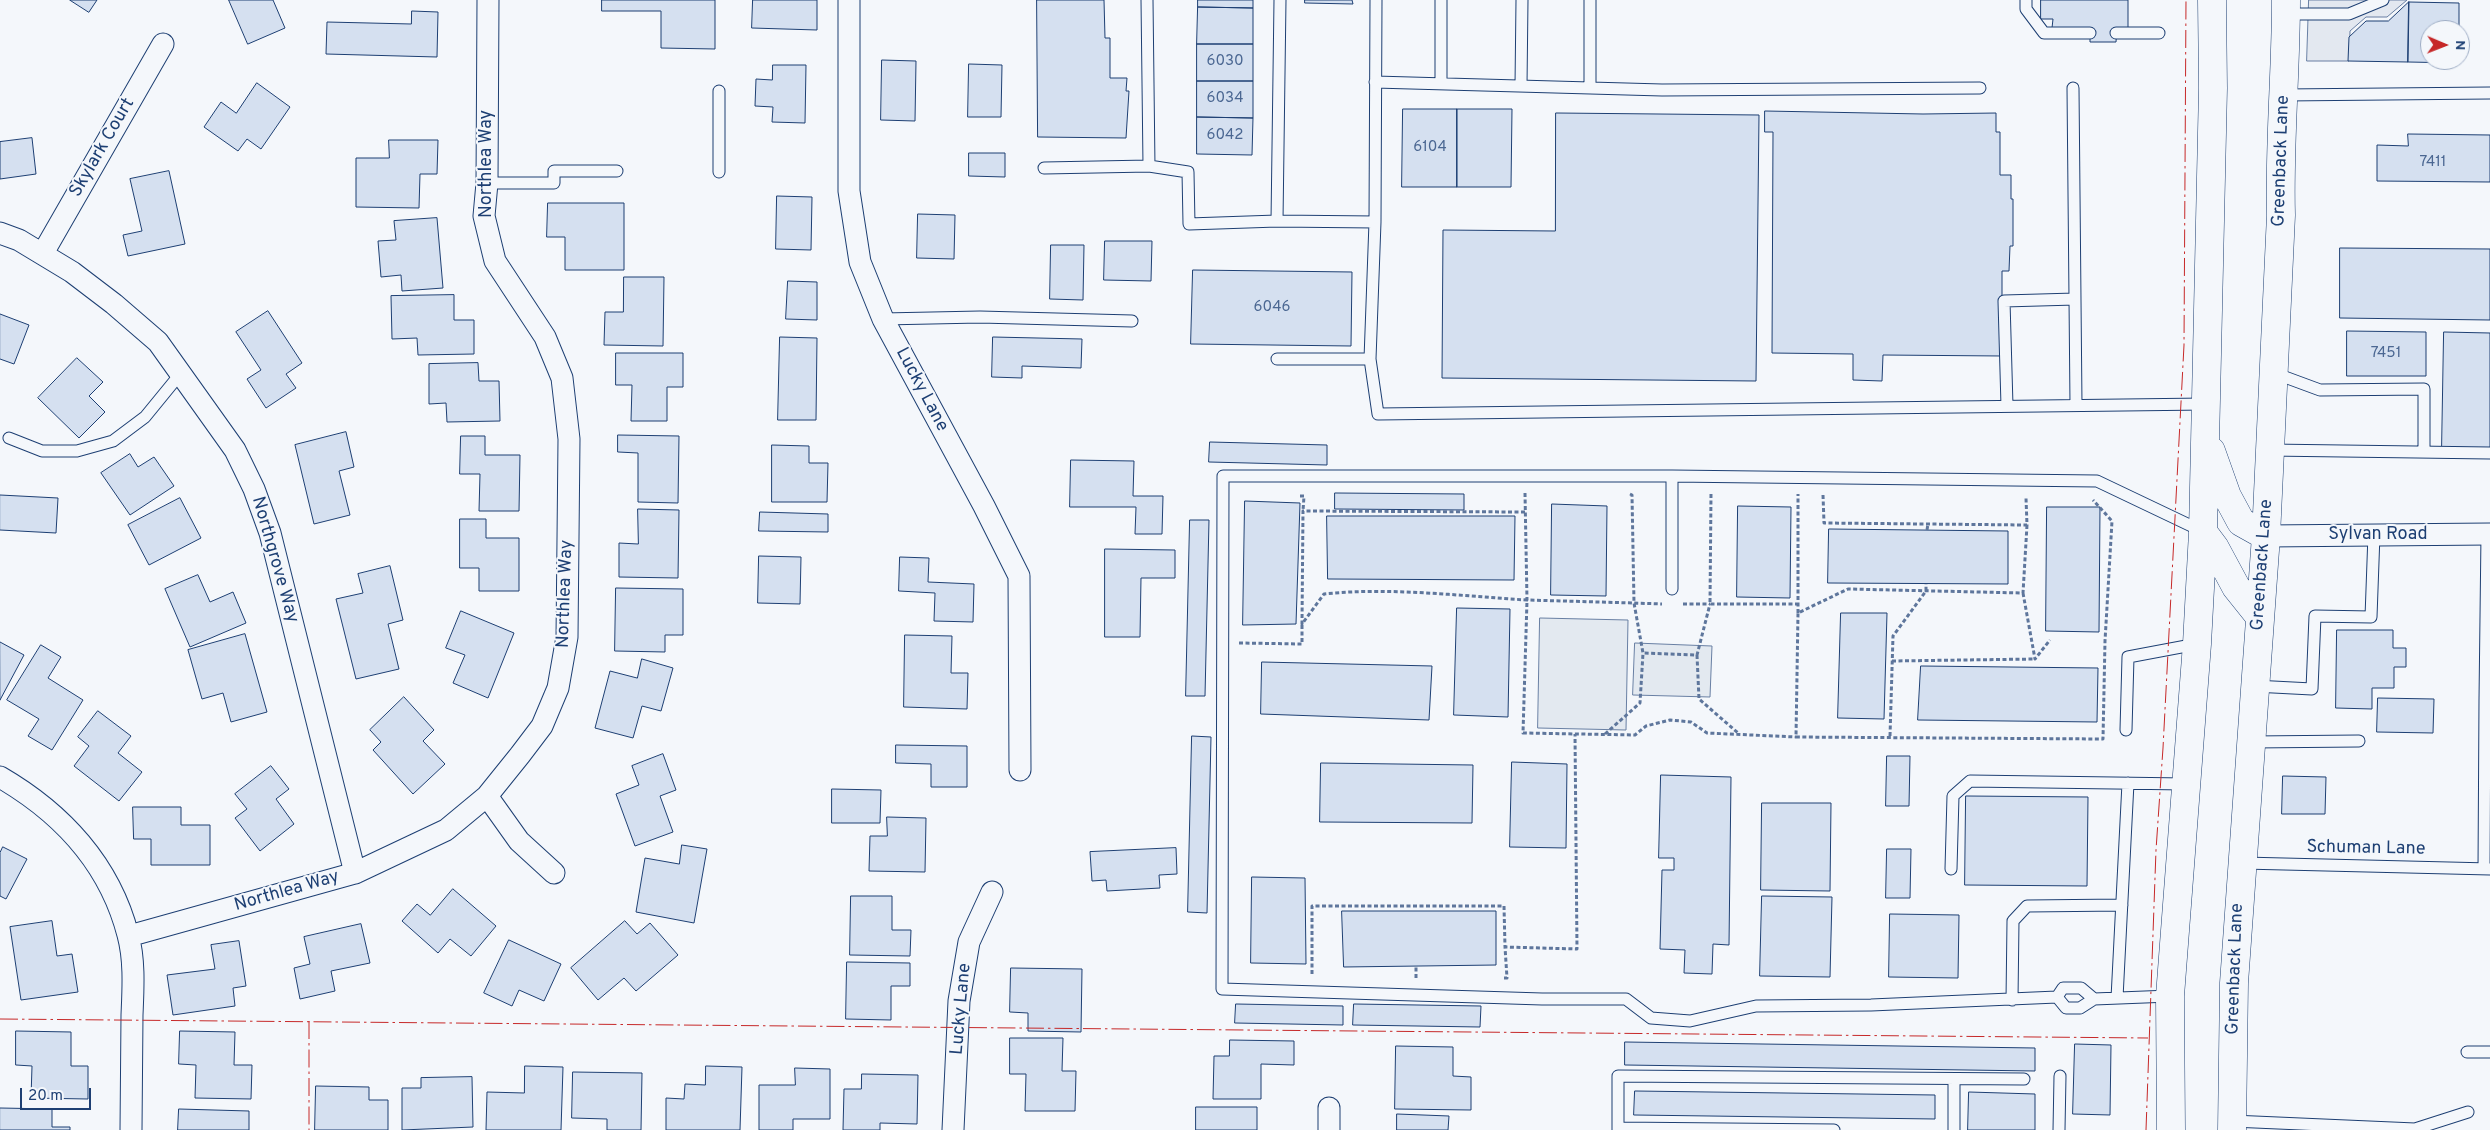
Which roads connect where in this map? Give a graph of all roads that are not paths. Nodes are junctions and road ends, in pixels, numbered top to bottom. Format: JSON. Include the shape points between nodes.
{"nodes":[{"id":1,"x":488,"y":0,"type":"edge"},
{"id":2,"x":849,"y":0,"type":"edge"},
{"id":3,"x":1147,"y":0,"type":"edge"},
{"id":4,"x":1280,"y":0,"type":"edge"},
{"id":5,"x":1376,"y":0,"type":"edge"},
{"id":6,"x":1441,"y":0,"type":"edge"},
{"id":7,"x":1522,"y":0,"type":"edge"},
{"id":8,"x":1590,"y":0,"type":"edge"},
{"id":9,"x":2026,"y":0,"type":"edge"},
{"id":10,"x":2212,"y":0,"type":"edge"},
{"id":11,"x":2383,"y":0,"type":"edge"},
{"id":12,"x":2286,"y":7,"type":"edge"},
{"id":13,"x":2090,"y":33,"type":"dead end"},
{"id":14,"x":2116,"y":33,"type":"dead end"},
{"id":15,"x":2160,"y":33,"type":"dead end"},
{"id":16,"x":163,"y":44,"type":"dead end"},
{"id":17,"x":1376,"y":82,"type":"junction"},
{"id":18,"x":1441,"y":83,"type":"junction"},
{"id":19,"x":1521,"y":86,"type":"junction"},
{"id":20,"x":1590,"y":88,"type":"junction"},
{"id":21,"x":1980,"y":88,"type":"dead end"},
{"id":22,"x":2073,"y":88,"type":"dead end"},
{"id":23,"x":719,"y":91,"type":"dead end"},
{"id":24,"x":2490,"y":93,"type":"edge"},
{"id":25,"x":2284,"y":94,"type":"junction"},
{"id":26,"x":1149,"y":166,"type":"junction"},
{"id":27,"x":1044,"y":168,"type":"dead end"},
{"id":28,"x":617,"y":171,"type":"dead end"},
{"id":29,"x":718,"y":172,"type":"dead end"},
{"id":30,"x":487,"y":183,"type":"junction"},
{"id":31,"x":1277,"y":220,"type":"junction"},
{"id":32,"x":1375,"y":222,"type":"junction"},
{"id":33,"x":0,"y":233,"type":"edge"},
{"id":34,"x":44,"y":253,"type":"junction"},
{"id":35,"x":2075,"y":299,"type":"junction"},
{"id":36,"x":883,"y":319,"type":"junction"},
{"id":37,"x":1132,"y":321,"type":"dead end"},
{"id":38,"x":1278,"y":359,"type":"dead end"},
{"id":39,"x":1370,"y":360,"type":"junction"},
{"id":40,"x":181,"y":373,"type":"junction"},
{"id":41,"x":2273,"y":373,"type":"junction"},
{"id":42,"x":2206,"y":404,"type":"junction"},
{"id":43,"x":2076,"y":405,"type":"junction"},
{"id":44,"x":2007,"y":406,"type":"junction"},
{"id":45,"x":2205,"y":436,"type":"junction"},
{"id":46,"x":9,"y":438,"type":"dead end"},
{"id":47,"x":2269,"y":450,"type":"junction"},
{"id":48,"x":2424,"y":452,"type":"junction"},
{"id":49,"x":2490,"y":453,"type":"edge"},
{"id":50,"x":1672,"y":476,"type":"junction"},
{"id":51,"x":2203,"y":532,"type":"junction"},
{"id":52,"x":2374,"y":534,"type":"junction"},
{"id":53,"x":2489,"y":534,"type":"edge"},
{"id":54,"x":2266,"y":536,"type":"junction"},
{"id":55,"x":1672,"y":589,"type":"dead end"},
{"id":56,"x":2260,"y":617,"type":"junction"},
{"id":57,"x":2197,"y":644,"type":"junction"},
{"id":58,"x":2254,"y":686,"type":"junction"},
{"id":59,"x":2488,"y":699,"type":"edge"},
{"id":60,"x":2126,"y":730,"type":"dead end"},
{"id":61,"x":2359,"y":741,"type":"dead end"},
{"id":62,"x":2250,"y":742,"type":"junction"},
{"id":63,"x":1020,"y":770,"type":"dead end"},
{"id":64,"x":0,"y":777,"type":"edge"},
{"id":65,"x":2128,"y":783,"type":"junction"},
{"id":66,"x":2186,"y":784,"type":"junction"},
{"id":67,"x":487,"y":796,"type":"junction"},
{"id":68,"x":2241,"y":863,"type":"junction"},
{"id":69,"x":1951,"y":869,"type":"dead end"},
{"id":70,"x":2487,"y":869,"type":"edge"},
{"id":71,"x":355,"y":873,"type":"junction"},
{"id":72,"x":554,"y":873,"type":"dead end"},
{"id":73,"x":992,"y":892,"type":"dead end"},
{"id":74,"x":2122,"y":905,"type":"junction"},
{"id":75,"x":129,"y":936,"type":"junction"},
{"id":76,"x":2170,"y":996,"type":"junction"},
{"id":77,"x":2057,"y":997,"type":"junction"},
{"id":78,"x":2094,"y":998,"type":"junction"},
{"id":79,"x":2117,"y":998,"type":"junction"},
{"id":80,"x":2012,"y":1000,"type":"junction"},
{"id":81,"x":2467,"y":1052,"type":"dead end"},
{"id":82,"x":2490,"y":1052,"type":"edge"},
{"id":83,"x":2060,"y":1076,"type":"dead end"},
{"id":84,"x":1954,"y":1079,"type":"junction"},
{"id":85,"x":2024,"y":1079,"type":"dead end"},
{"id":86,"x":1329,"y":1108,"type":"dead end"},
{"id":87,"x":2468,"y":1112,"type":"dead end"},
{"id":88,"x":2232,"y":1126,"type":"edge"},
{"id":89,"x":1618,"y":1129,"type":"edge"},
{"id":90,"x":131,"y":1130,"type":"edge"},
{"id":91,"x":953,"y":1130,"type":"edge"},
{"id":92,"x":1329,"y":1130,"type":"edge"},
{"id":93,"x":1834,"y":1130,"type":"edge"},
{"id":94,"x":1954,"y":1130,"type":"edge"},
{"id":95,"x":2059,"y":1130,"type":"edge"},
{"id":96,"x":2171,"y":1130,"type":"edge"}],
"edges":[{"from":1,"to":30,"type":"street","name":"Northlea Way"},
{"from":2,"to":36,"type":"street","name":"Lucky Lane","via":[[849,191],[860,262]]},
{"from":3,"to":26,"type":"lane"},
{"from":4,"to":31,"type":"lane"},
{"from":5,"to":17,"type":"lane"},
{"from":6,"to":18,"type":"lane"},
{"from":7,"to":19,"type":"lane"},
{"from":8,"to":20,"type":"lane"},
{"from":9,"to":13,"type":"lane","via":[[2026,9],[2044,33]]},
{"from":10,"to":42,"type":"main road"},
{"from":11,"to":12,"type":"lane","via":[[2349,14]]},
{"from":12,"to":25,"type":"main road","name":"Greenback Lane"},
{"from":14,"to":15,"type":"lane"},
{"from":16,"to":34,"type":"street","name":"Skylark Court"},
{"from":17,"to":18,"type":"lane"},
{"from":17,"to":32,"type":"lane"},
{"from":18,"to":19,"type":"lane"},
{"from":19,"to":20,"type":"lane"},
{"from":20,"to":21,"type":"lane"},
{"from":22,"to":35,"type":"lane"},
{"from":23,"to":29,"type":"lane"},
{"from":24,"to":25,"type":"lane"},
{"from":25,"to":41,"type":"main road","name":"Greenback Lane"},
{"from":26,"to":27,"type":"lane"},
{"from":26,"to":31,"type":"lane","via":[[1188,172],[1189,224]]},
{"from":28,"to":30,"type":"lane","via":[[554,171],[554,183]]},
{"from":30,"to":67,"type":"street","name":"Northlea Way","via":[[484,216],[495,261],[545,337],[562,378],[569,438],[568,637],[558,688],[542,726]]},
{"from":31,"to":32,"type":"lane"},
{"from":32,"to":39,"type":"lane"},
{"from":33,"to":34,"type":"street","name":"Northgrove Way"},
{"from":34,"to":40,"type":"street","name":"Northgrove Way","via":[[114,304],[158,342]]},
{"from":35,"to":43,"type":"lane"},
{"from":35,"to":44,"type":"lane","via":[[2004,301]]},
{"from":36,"to":37,"type":"lane","via":[[980,317]]},
{"from":36,"to":63,"type":"street","name":"Lucky Lane","via":[[1019,576]]},
{"from":38,"to":39,"type":"lane"},
{"from":39,"to":44,"type":"lane","via":[[1378,414]]},
{"from":40,"to":46,"type":"lane","via":[[144,417],[113,440],[77,451],[42,451]]},
{"from":40,"to":71,"type":"street","name":"Northgrove Way","via":[[235,450],[270,532]]},
{"from":41,"to":47,"type":"main road","name":"Greenback Lane"},
{"from":41,"to":48,"type":"lane","via":[[2320,390],[2424,389]]},
{"from":42,"to":43,"type":"lane"},
{"from":42,"to":45,"type":"main road"},
{"from":43,"to":44,"type":"lane"},
{"from":45,"to":51,"type":"main road"},
{"from":45,"to":54,"type":"main road","via":[[2240,522]]},
{"from":47,"to":48,"type":"lane"},
{"from":47,"to":54,"type":"main road","name":"Greenback Lane"},
{"from":48,"to":49,"type":"lane"},
{"from":50,"to":51,"type":"lane","via":[[2097,481]]},
{"from":50,"to":55,"type":"lane"},
{"from":50,"to":80,"type":"lane","via":[[1223,476],[1222,989],[1626,999],[1651,1018],[1690,1021],[1756,1006]]},
{"from":51,"to":56,"type":"main road","via":[[2236,588]]},
{"from":51,"to":57,"type":"main road"},
{"from":52,"to":53,"type":"street","name":"Sylvan Road"},
{"from":52,"to":54,"type":"street","name":"Sylvan Road"},
{"from":52,"to":58,"type":"lane","via":[[2371,617],[2315,616],[2312,689]]},
{"from":53,"to":59,"type":"lane"},
{"from":54,"to":56,"type":"main road","name":"Greenback Lane"},
{"from":56,"to":58,"type":"main road","name":"Greenback Lane"},
{"from":57,"to":60,"type":"lane","via":[[2128,657]]},
{"from":57,"to":66,"type":"main road"},
{"from":58,"to":62,"type":"main road","name":"Greenback Lane"},
{"from":59,"to":70,"type":"lane"},
{"from":61,"to":62,"type":"lane"},
{"from":62,"to":68,"type":"main road","name":"Greenback Lane"},
{"from":64,"to":75,"type":"street","via":[[48,809],[75,834],[111,888]]},
{"from":65,"to":66,"type":"lane"},
{"from":65,"to":69,"type":"lane","via":[[1970,781],[1953,796]]},
{"from":65,"to":74,"type":"lane"},
{"from":66,"to":76,"type":"main road"},
{"from":67,"to":71,"type":"street","name":"Northlea Way","via":[[446,830]]},
{"from":67,"to":72,"type":"street","via":[[519,842]]},
{"from":68,"to":70,"type":"lane","name":"Schuman Lane"},
{"from":68,"to":88,"type":"main road","name":"Greenback Lane","via":[[2234,984]]},
{"from":71,"to":75,"type":"street","name":"Northlea Way"},
{"from":73,"to":91,"type":"street","name":"Lucky Lane","via":[[969,942],[959,1002]]},
{"from":74,"to":79,"type":"lane"},
{"from":74,"to":80,"type":"lane","via":[[2027,906],[2013,921]]},
{"from":75,"to":90,"type":"street","via":[[133,976]]},
{"from":76,"to":79,"type":"lane"},
{"from":76,"to":96,"type":"main road"},
{"from":77,"to":78,"type":"lane","via":[[2063,988],[2081,988]]},
{"from":77,"to":78,"type":"lane","via":[[2066,1008],[2080,1008]]},
{"from":77,"to":80,"type":"lane"},
{"from":78,"to":79,"type":"lane"},
{"from":81,"to":82,"type":"lane"},
{"from":83,"to":95,"type":"lane"},
{"from":84,"to":85,"type":"lane"},
{"from":84,"to":89,"type":"lane","via":[[1618,1076]]},
{"from":84,"to":94,"type":"lane"},
{"from":86,"to":92,"type":"street"},
{"from":87,"to":88,"type":"lane","via":[[2415,1129]]},
{"from":89,"to":93,"type":"lane"}]}
